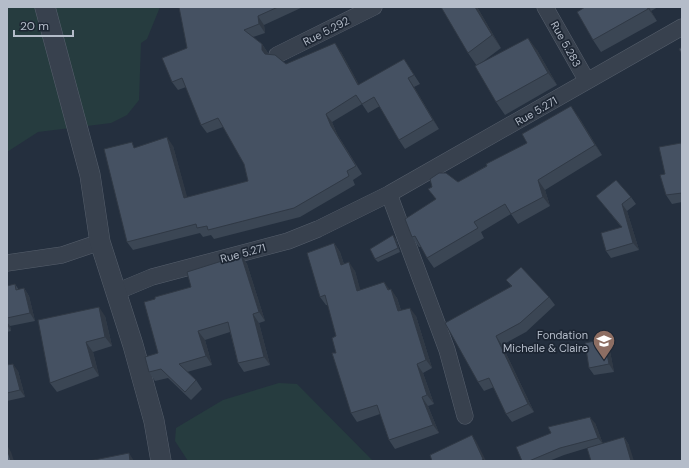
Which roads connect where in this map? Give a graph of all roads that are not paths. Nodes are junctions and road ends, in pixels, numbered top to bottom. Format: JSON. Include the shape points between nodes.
{"nodes":[{"id":1,"x":46,"y":7,"type":"edge"},
{"id":2,"x":374,"y":7,"type":"edge"},
{"id":3,"x":545,"y":7,"type":"edge"},
{"id":4,"x":682,"y":27,"type":"edge"},
{"id":5,"x":277,"y":55,"type":"edge"},
{"id":6,"x":587,"y":81,"type":"junction"},
{"id":7,"x":389,"y":194,"type":"junction"},
{"id":8,"x":100,"y":242,"type":"junction"},
{"id":9,"x":7,"y":263,"type":"edge"},
{"id":10,"x":116,"y":292,"type":"junction"},
{"id":11,"x":465,"y":416,"type":"dead end"},
{"id":12,"x":161,"y":461,"type":"edge"}],
"edges":[{"from":1,"to":8,"type":"street","via":[[90,175]]},
{"from":2,"to":5,"type":"street","name":"Rue 5.292"},
{"from":3,"to":6,"type":"street","name":"Rue 5.283"},
{"from":4,"to":6,"type":"street","name":"Rue 5.271"},
{"from":6,"to":7,"type":"street","name":"Rue 5.271"},
{"from":7,"to":10,"type":"street","name":"Rue 5.271","via":[[288,241],[152,277]]},
{"from":7,"to":11,"type":"street","via":[[444,343]]},
{"from":8,"to":9,"type":"street","via":[[62,256]]},
{"from":8,"to":10,"type":"street"},
{"from":10,"to":12,"type":"street","via":[[152,414]]}]}
